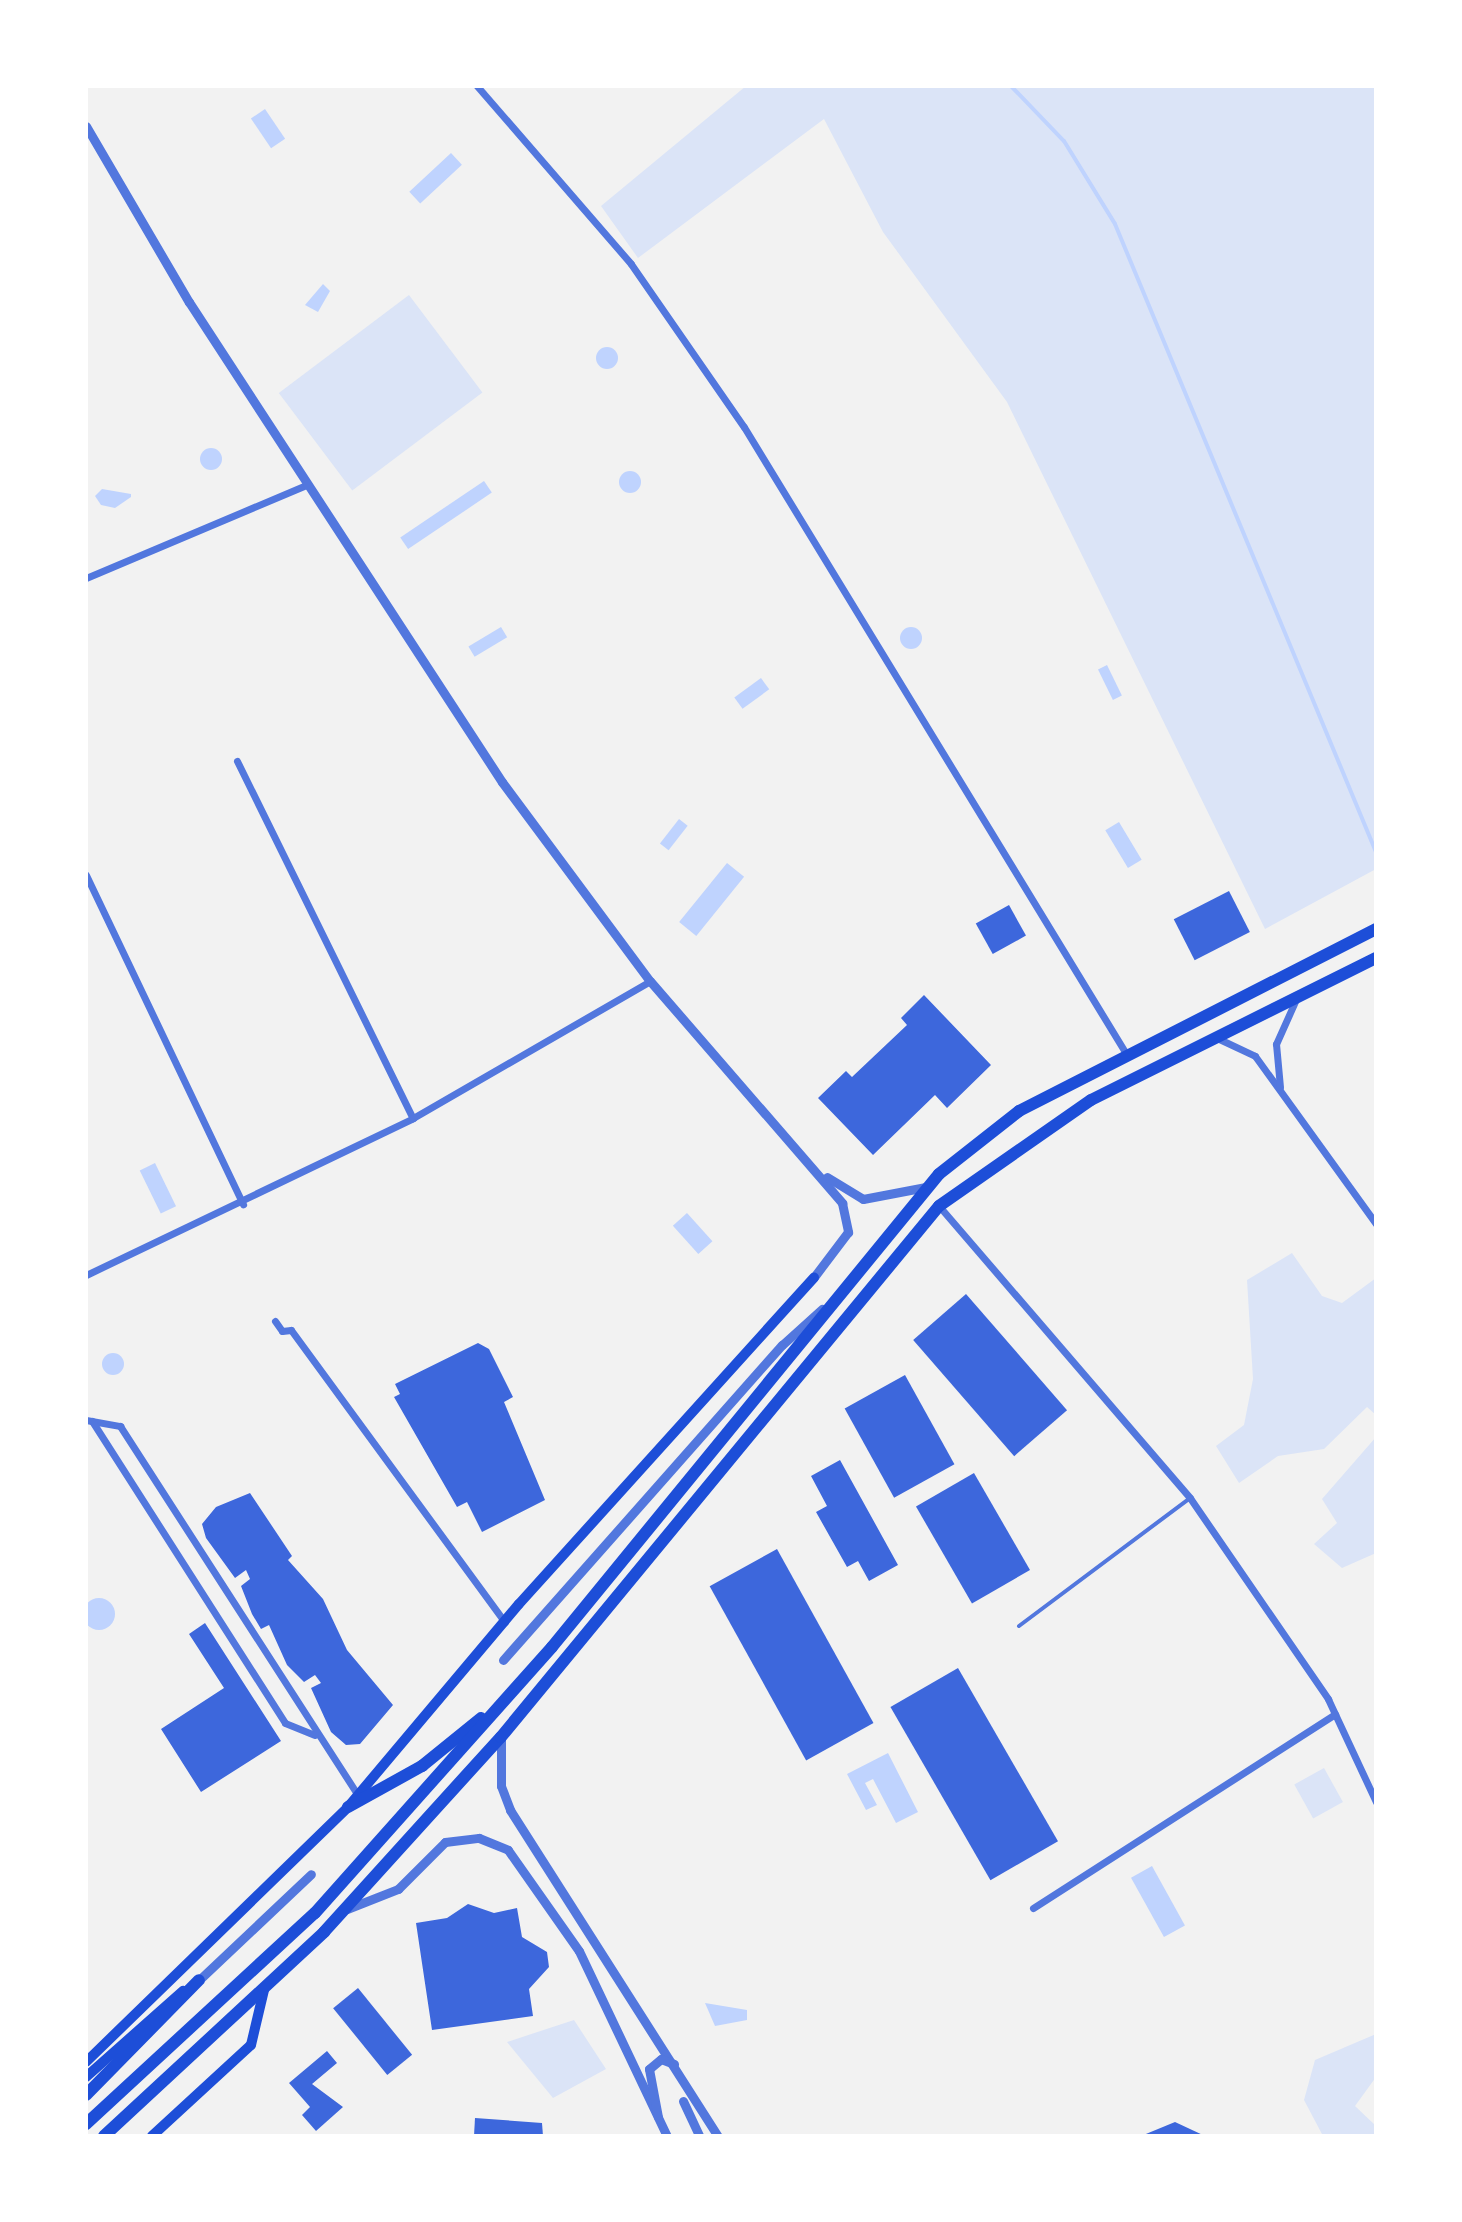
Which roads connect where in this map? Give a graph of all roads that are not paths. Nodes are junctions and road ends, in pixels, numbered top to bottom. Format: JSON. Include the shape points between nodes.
{"nodes":[{"id":1,"x":477,"y":86,"type":"edge"},
{"id":2,"x":86,"y":126,"type":"edge"},
{"id":3,"x":308,"y":484,"type":"junction"},
{"id":4,"x":86,"y":578,"type":"edge"},
{"id":5,"x":237,"y":761,"type":"dead end"},
{"id":6,"x":86,"y":875,"type":"edge"},
{"id":7,"x":1376,"y":929,"type":"edge"},
{"id":8,"x":1376,"y":958,"type":"edge"},
{"id":9,"x":650,"y":981,"type":"junction"},
{"id":10,"x":1297,"y":997,"type":"junction"},
{"id":11,"x":1215,"y":1037,"type":"junction"},
{"id":12,"x":1125,"y":1052,"type":"junction"},
{"id":13,"x":1281,"y":1090,"type":"junction"},
{"id":14,"x":413,"y":1118,"type":"junction"},
{"id":15,"x":821,"y":1173,"type":"junction"},
{"id":16,"x":926,"y":1187,"type":"junction"},
{"id":17,"x":243,"y":1204,"type":"junction"},
{"id":18,"x":939,"y":1206,"type":"junction"},
{"id":19,"x":1376,"y":1224,"type":"edge"},
{"id":20,"x":86,"y":1275,"type":"edge"},
{"id":21,"x":814,"y":1277,"type":"joint"},
{"id":22,"x":843,"y":1291,"type":"junction"},
{"id":23,"x":275,"y":1321,"type":"dead end"},
{"id":24,"x":89,"y":1420,"type":"edge"},
{"id":25,"x":1190,"y":1498,"type":"junction"},
{"id":26,"x":505,"y":1622,"type":"junction"},
{"id":27,"x":1019,"y":1626,"type":"dead end"},
{"id":28,"x":503,"y":1660,"type":"dead end"},
{"id":29,"x":508,"y":1696,"type":"junction"},
{"id":30,"x":1335,"y":1714,"type":"junction"},
{"id":31,"x":317,"y":1736,"type":"junction"},
{"id":32,"x":501,"y":1737,"type":"junction"},
{"id":33,"x":358,"y":1796,"type":"junction"},
{"id":34,"x":1376,"y":1802,"type":"edge"},
{"id":35,"x":348,"y":1807,"type":"junction"},
{"id":36,"x":311,"y":1874,"type":"dead end"},
{"id":37,"x":1033,"y":1908,"type":"dead end"},
{"id":38,"x":347,"y":1909,"type":"junction"},
{"id":39,"x":199,"y":1980,"type":"junction"},
{"id":40,"x":264,"y":1990,"type":"junction"},
{"id":41,"x":86,"y":2062,"type":"edge"},
{"id":42,"x":685,"y":2075,"type":"junction"},
{"id":43,"x":86,"y":2077,"type":"edge"},
{"id":44,"x":86,"y":2095,"type":"edge"},
{"id":45,"x":683,"y":2101,"type":"dead end"},
{"id":46,"x":658,"y":2121,"type":"junction"},
{"id":47,"x":86,"y":2124,"type":"edge"},
{"id":48,"x":104,"y":2136,"type":"edge"},
{"id":49,"x":152,"y":2136,"type":"edge"},
{"id":50,"x":667,"y":2136,"type":"edge"},
{"id":51,"x":699,"y":2136,"type":"edge"},
{"id":52,"x":718,"y":2136,"type":"edge"}],
"edges":[{"from":1,"to":12,"type":"street","via":[[622,253],[694,352]]},
{"from":2,"to":3,"type":"street"},
{"from":3,"to":4,"type":"street"},
{"from":3,"to":9,"type":"street","via":[[502,782]]},
{"from":5,"to":14,"type":"street"},
{"from":6,"to":17,"type":"street"},
{"from":7,"to":12,"type":"main road"},
{"from":8,"to":10,"type":"main road"},
{"from":9,"to":14,"type":"street"},
{"from":9,"to":15,"type":"street"},
{"from":10,"to":11,"type":"main road"},
{"from":10,"to":13,"type":"street","via":[[1274,1054]]},
{"from":11,"to":13,"type":"street","via":[[1247,1048]]},
{"from":11,"to":18,"type":"main road","via":[[1045,1127]]},
{"from":12,"to":16,"type":"main road","via":[[1019,1111]]},
{"from":13,"to":19,"type":"street"},
{"from":14,"to":17,"type":"street"},
{"from":15,"to":16,"type":"street","via":[[863,1199]]},
{"from":15,"to":21,"type":"street","via":[[849,1225]]},
{"from":16,"to":22,"type":"main road"},
{"from":17,"to":20,"type":"street"},
{"from":18,"to":25,"type":"street"},
{"from":18,"to":32,"type":"main road"},
{"from":21,"to":26,"type":"main road"},
{"from":22,"to":28,"type":"street","via":[[782,1345]]},
{"from":22,"to":29,"type":"main road"},
{"from":23,"to":26,"type":"street","via":[[291,1330]]},
{"from":24,"to":31,"type":"street","via":[[285,1723]]},
{"from":24,"to":31,"type":"street","via":[[120,1426]]},
{"from":25,"to":27,"type":"lane"},
{"from":25,"to":30,"type":"street"},
{"from":26,"to":33,"type":"main road"},
{"from":29,"to":35,"type":"main road","via":[[422,1766]]},
{"from":29,"to":47,"type":"main road","via":[[315,1913]]},
{"from":30,"to":34,"type":"street"},
{"from":30,"to":37,"type":"street"},
{"from":31,"to":33,"type":"street"},
{"from":32,"to":38,"type":"main road"},
{"from":32,"to":42,"type":"street","via":[[501,1786],[510,1810]]},
{"from":33,"to":35,"type":"main road"},
{"from":35,"to":41,"type":"main road"},
{"from":36,"to":39,"type":"street"},
{"from":38,"to":40,"type":"main road"},
{"from":38,"to":46,"type":"street","via":[[398,1889],[445,1842],[479,1838],[508,1850],[579,1951]]},
{"from":39,"to":43,"type":"main road"},
{"from":39,"to":44,"type":"main road"},
{"from":40,"to":48,"type":"main road"},
{"from":40,"to":49,"type":"main road","via":[[251,2045]]},
{"from":42,"to":46,"type":"street","via":[[666,2059],[649,2069]]},
{"from":42,"to":52,"type":"street"},
{"from":45,"to":51,"type":"street"},
{"from":46,"to":50,"type":"street"}]}
